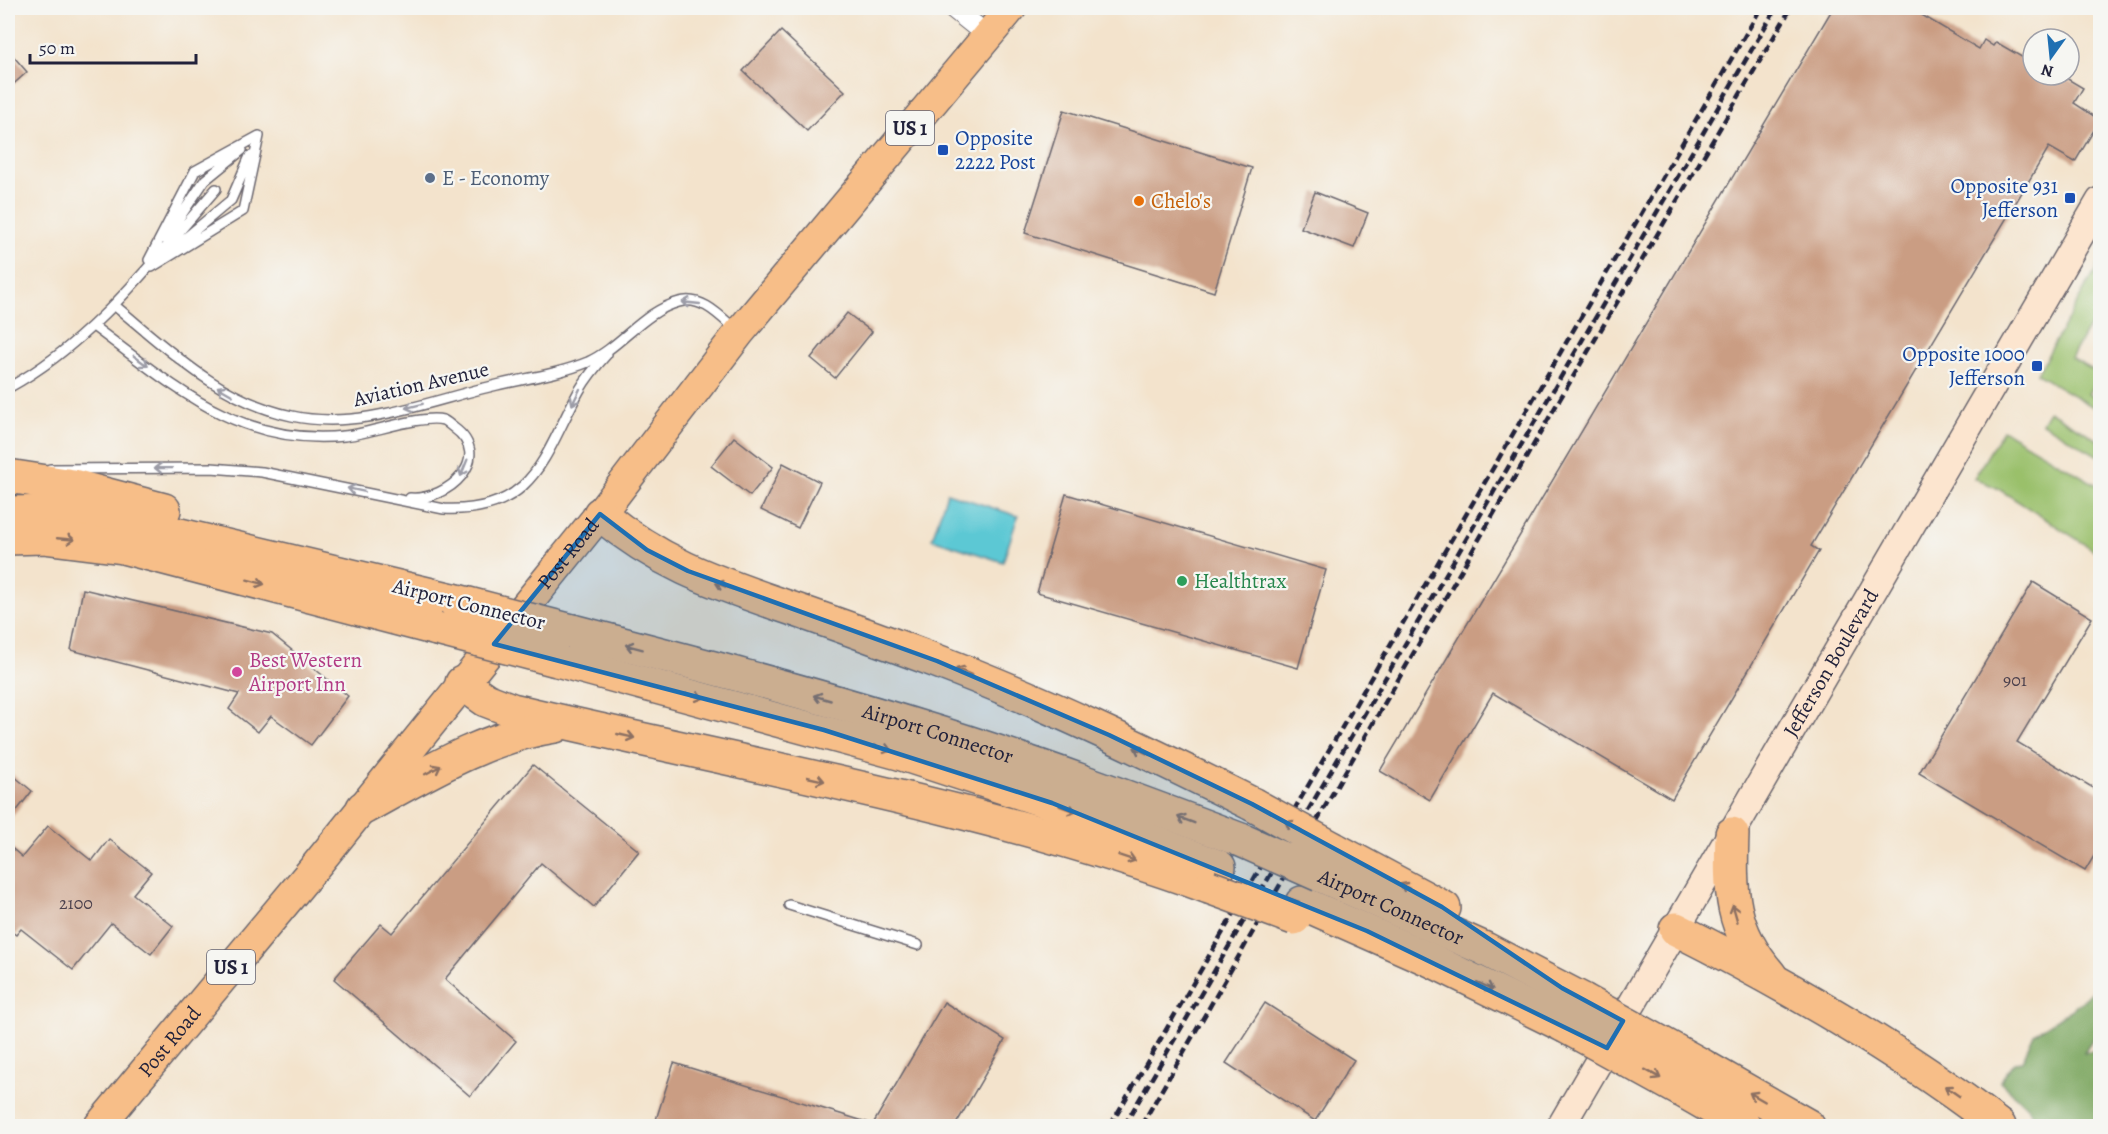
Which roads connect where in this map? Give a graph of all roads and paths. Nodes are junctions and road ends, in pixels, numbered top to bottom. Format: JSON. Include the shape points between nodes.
{"nodes":[{"id":1,"x":953,"y":8,"type":"edge"},
{"id":2,"x":1011,"y":8,"type":"edge"},
{"id":3,"x":988,"y":36,"type":"junction"},
{"id":4,"x":259,"y":136,"type":"junction"},
{"id":5,"x":216,"y":189,"type":"dead end"},
{"id":6,"x":2100,"y":201,"type":"edge"},
{"id":7,"x":142,"y":273,"type":"junction"},
{"id":8,"x":114,"y":305,"type":"junction"},
{"id":9,"x":93,"y":326,"type":"junction"},
{"id":10,"x":739,"y":333,"type":"junction"},
{"id":11,"x":610,"y":349,"type":"junction"},
{"id":12,"x":8,"y":388,"type":"edge"},
{"id":13,"x":8,"y":474,"type":"edge"},
{"id":14,"x":388,"y":496,"type":"junction"},
{"id":15,"x":8,"y":513,"type":"edge"},
{"id":16,"x":600,"y":514,"type":"junction"},
{"id":17,"x":8,"y":538,"type":"edge"},
{"id":18,"x":374,"y":580,"type":"junction"},
{"id":19,"x":462,"y":683,"type":"junction"},
{"id":20,"x":569,"y":724,"type":"junction"},
{"id":21,"x":363,"y":808,"type":"junction"},
{"id":22,"x":1732,"y":834,"type":"junction"},
{"id":23,"x":1327,"y":862,"type":"junction"},
{"id":24,"x":1214,"y":877,"type":"junction"},
{"id":25,"x":789,"y":905,"type":"dead end"},
{"id":26,"x":1676,"y":930,"type":"junction"},
{"id":27,"x":918,"y":945,"type":"dead end"},
{"id":28,"x":1775,"y":981,"type":"junction"},
{"id":29,"x":1692,"y":1078,"type":"junction"},
{"id":30,"x":99,"y":1126,"type":"edge"},
{"id":31,"x":1562,"y":1126,"type":"edge"},
{"id":32,"x":1744,"y":1126,"type":"edge"},
{"id":33,"x":1808,"y":1126,"type":"edge"},
{"id":34,"x":1999,"y":1126,"type":"edge"}],
"edges":[{"from":1,"to":3,"type":"street"},
{"from":2,"to":3,"type":"main road","name":"Post Road","number":"US 1"},
{"from":3,"to":10,"type":"main road","name":"Post Road","number":"US 1"},
{"from":4,"to":7,"type":"lane","via":[[205,180]]},
{"from":4,"to":7,"type":"lane","via":[[231,200]]},
{"from":4,"to":7,"type":"lane","via":[[195,171]]},
{"from":4,"to":7,"type":"lane","via":[[243,211]]},
{"from":5,"to":7,"type":"lane"},
{"from":6,"to":22,"type":"main road","name":"Jefferson Boulevard"},
{"from":7,"to":8,"type":"lane"},
{"from":8,"to":9,"type":"lane"},
{"from":11,"to":8,"type":"lane","name":"Aviation Avenue","one_way":true,"via":[[590,361],[549,375],[362,418],[325,420],[284,414],[232,396],[203,378]]},
{"from":9,"to":12,"type":"lane","via":[[40,371]]},
{"from":9,"to":14,"type":"lane","name":"Aviation Avenue","one_way":true,"via":[[188,396],[254,428],[320,439],[360,435],[423,420],[443,420],[460,432],[468,447],[468,466],[456,485],[438,495]]},
{"from":10,"to":11,"type":"lane","name":"Aviation Avenue","one_way":true,"via":[[697,301],[680,302],[660,311]]},
{"from":10,"to":16,"type":"main road","name":"Post Road","number":"US 1"},
{"from":11,"to":14,"type":"lane","one_way":true,"via":[[579,390],[551,452],[518,489],[466,510]]},
{"from":14,"to":13,"type":"lane","one_way":true,"via":[[261,472],[211,468],[76,466]]},
{"from":13,"to":18,"type":"highway","via":[[72,486],[273,542]]},
{"from":15,"to":18,"type":"highway","name":"Airport Connector","via":[[62,512],[108,519]]},
{"from":16,"to":19,"type":"main road","name":"Post Road","number":"US 1"},
{"from":23,"to":16,"type":"highway","one_way":true,"bridge":true,"via":[[1252,804],[1109,735],[937,661],[688,572],[647,550]]},
{"from":17,"to":24,"type":"highway","name":"Airport Connector","one_way":true,"bridge":true,"via":[[43,537],[123,547],[779,718],[1052,803]]},
{"from":23,"to":18,"type":"highway","name":"Airport Connector","one_way":true,"bridge":true,"via":[[1241,840],[921,727],[758,680]]},
{"from":19,"to":20,"type":"highway","via":[[499,706]]},
{"from":19,"to":21,"type":"main road","name":"Post Road","number":"US 1"},
{"from":21,"to":20,"type":"highway","one_way":true,"via":[[482,744]]},
{"from":20,"to":24,"type":"highway","one_way":true,"via":[[1004,822]]},
{"from":21,"to":30,"type":"main road","name":"Post Road","number":"US 1"},
{"from":22,"to":26,"type":"main road","name":"Jefferson Boulevard"},
{"from":28,"to":22,"type":"highway","one_way":true,"via":[[1752,953],[1735,915],[1731,889]]},
{"from":29,"to":23,"type":"highway","name":"Airport Connector","one_way":true,"bridge":true,"via":[[1442,907]]},
{"from":24,"to":29,"type":"highway","name":"Airport Connector","one_way":true,"bridge":true,"via":[[1432,961],[1564,1026]]},
{"from":25,"to":27,"type":"lane"},
{"from":26,"to":28,"type":"highway"},
{"from":26,"to":31,"type":"main road","name":"Jefferson Boulevard"},
{"from":34,"to":28,"type":"highway","one_way":true,"via":[[1911,1062]]},
{"from":29,"to":32,"type":"highway","name":"Airport Connector"},
{"from":33,"to":29,"type":"highway","name":"Airport Connector","one_way":true}]}
